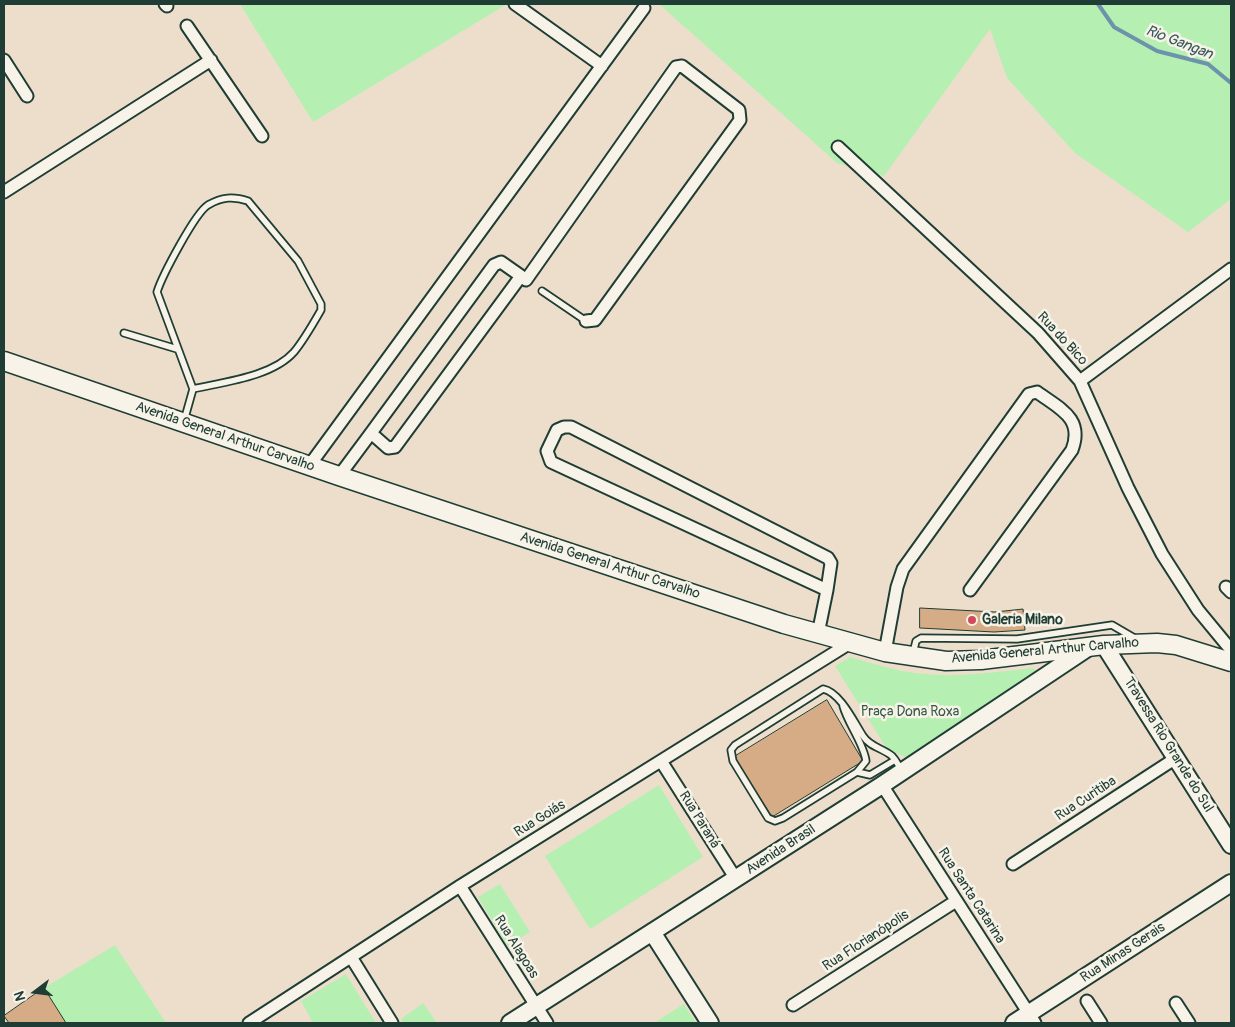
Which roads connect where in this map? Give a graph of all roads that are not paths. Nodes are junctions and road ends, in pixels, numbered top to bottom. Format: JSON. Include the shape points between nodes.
{"nodes":[{"id":1,"x":515,"y":4,"type":"edge"},
{"id":2,"x":644,"y":8,"type":"dead end"},
{"id":3,"x":187,"y":26,"type":"dead end"},
{"id":4,"x":4,"y":60,"type":"edge"},
{"id":5,"x":210,"y":60,"type":"junction"},
{"id":6,"x":602,"y":66,"type":"junction"},
{"id":7,"x":27,"y":96,"type":"dead end"},
{"id":8,"x":262,"y":136,"type":"dead end"},
{"id":9,"x":838,"y":147,"type":"dead end"},
{"id":10,"x":4,"y":192,"type":"edge"},
{"id":11,"x":1231,"y":269,"type":"edge"},
{"id":12,"x":526,"y":280,"type":"dead end"},
{"id":13,"x":542,"y":290,"type":"dead end"},
{"id":14,"x":586,"y":321,"type":"joint"},
{"id":15,"x":124,"y":333,"type":"dead end"},
{"id":16,"x":177,"y":348,"type":"junction"},
{"id":17,"x":4,"y":362,"type":"edge"},
{"id":18,"x":1080,"y":381,"type":"junction"},
{"id":19,"x":193,"y":389,"type":"junction"},
{"id":20,"x":183,"y":423,"type":"junction"},
{"id":21,"x":371,"y":433,"type":"junction"},
{"id":22,"x":309,"y":466,"type":"junction"},
{"id":23,"x":339,"y":476,"type":"junction"},
{"id":24,"x":826,"y":590,"type":"junction"},
{"id":25,"x":970,"y":590,"type":"dead end"},
{"id":26,"x":818,"y":634,"type":"junction"},
{"id":27,"x":1142,"y":642,"type":"junction"},
{"id":28,"x":850,"y":643,"type":"junction"},
{"id":29,"x":1097,"y":646,"type":"junction"},
{"id":30,"x":1231,"y":650,"type":"edge"},
{"id":31,"x":885,"y":652,"type":"junction"},
{"id":32,"x":1048,"y":652,"type":"junction"},
{"id":33,"x":912,"y":656,"type":"junction"},
{"id":34,"x":1231,"y":662,"type":"edge"},
{"id":35,"x":1049,"y":674,"type":"junction"},
{"id":36,"x":843,"y":706,"type":"junction"},
{"id":37,"x":1176,"y":758,"type":"junction"},
{"id":38,"x":661,"y":761,"type":"junction"},
{"id":39,"x":899,"y":766,"type":"junction"},
{"id":40,"x":857,"y":772,"type":"junction"},
{"id":41,"x":882,"y":785,"type":"junction"},
{"id":42,"x":1231,"y":845,"type":"edge"},
{"id":43,"x":1013,"y":864,"type":"dead end"},
{"id":44,"x":736,"y":879,"type":"junction"},
{"id":45,"x":1231,"y":883,"type":"edge"},
{"id":46,"x":460,"y":886,"type":"junction"},
{"id":47,"x":956,"y":901,"type":"junction"},
{"id":48,"x":652,"y":932,"type":"junction"},
{"id":49,"x":351,"y":957,"type":"junction"},
{"id":50,"x":1087,"y":1001,"type":"dead end"},
{"id":51,"x":1176,"y":1003,"type":"dead end"},
{"id":52,"x":793,"y":1006,"type":"dead end"},
{"id":53,"x":536,"y":1007,"type":"junction"},
{"id":54,"x":1032,"y":1018,"type":"edge"},
{"id":55,"x":249,"y":1023,"type":"edge"},
{"id":56,"x":392,"y":1023,"type":"edge"},
{"id":57,"x":510,"y":1023,"type":"edge"},
{"id":58,"x":547,"y":1023,"type":"edge"},
{"id":59,"x":710,"y":1023,"type":"edge"},
{"id":60,"x":1014,"y":1023,"type":"edge"},
{"id":61,"x":1101,"y":1023,"type":"edge"},
{"id":62,"x":1189,"y":1023,"type":"edge"}],
"edges":[{"from":1,"to":6,"type":"street"},
{"from":2,"to":6,"type":"street"},
{"from":3,"to":5,"type":"street"},
{"from":4,"to":7,"type":"street"},
{"from":5,"to":8,"type":"street"},
{"from":5,"to":10,"type":"street"},
{"from":6,"to":22,"type":"street"},
{"from":9,"to":18,"type":"street","name":"Rua do Bico","via":[[1038,333]]},
{"from":11,"to":18,"type":"street"},
{"from":12,"to":14,"type":"street","via":[[676,67],[682,66],[739,110],[740,120],[595,320]]},
{"from":13,"to":14,"type":"lane"},
{"from":15,"to":16,"type":"lane"},
{"from":16,"to":19,"type":"lane"},
{"from":16,"to":19,"type":"lane","via":[[158,298],[159,285],[206,206],[229,197],[248,201],[298,261],[322,310],[293,354],[279,363],[249,377]]},
{"from":17,"to":20,"type":"main road","name":"Avenida General Arthur Carvalho"},
{"from":18,"to":30,"type":"street","name":"Rua do Bico","via":[[1162,554],[1198,610]]},
{"from":19,"to":20,"type":"lane"},
{"from":20,"to":22,"type":"main road","name":"Avenida General Arthur Carvalho"},
{"from":21,"to":21,"type":"street","via":[[494,265],[501,262],[521,276],[395,447],[388,448]]},
{"from":21,"to":23,"type":"street"},
{"from":22,"to":23,"type":"main road","name":"Avenida General Arthur Carvalho"},
{"from":23,"to":26,"type":"main road","name":"Avenida General Arthur Carvalho"},
{"from":24,"to":24,"type":"street","via":[[831,563],[828,558],[571,427],[557,430],[547,451],[550,462]]},
{"from":24,"to":26,"type":"street"},
{"from":25,"to":31,"type":"street","via":[[1072,450],[1077,438],[1068,415],[1038,392],[1029,394],[903,569],[896,587]]},
{"from":26,"to":28,"type":"main road","name":"Avenida General Arthur Carvalho"},
{"from":27,"to":29,"type":"main road","name":"Avenida General Arthur Carvalho"},
{"from":27,"to":33,"type":"lane","via":[[1112,625],[1017,639],[921,638],[916,641]]},
{"from":27,"to":34,"type":"main road","name":"Avenida General Arthur Carvalho","via":[[1176,645]]},
{"from":28,"to":31,"type":"main road","name":"Avenida General Arthur Carvalho"},
{"from":28,"to":38,"type":"street","name":"Rua Goiás"},
{"from":29,"to":32,"type":"main road","name":"Avenida General Arthur Carvalho"},
{"from":29,"to":35,"type":"main road","name":"Avenida Brasil"},
{"from":29,"to":37,"type":"main road","name":"Travessa Rio Grande do Sul"},
{"from":31,"to":33,"type":"main road","name":"Avenida General Arthur Carvalho"},
{"from":32,"to":33,"type":"main road","name":"Avenida General Arthur Carvalho","via":[[981,660],[946,661]]},
{"from":32,"to":35,"type":"main road"},
{"from":35,"to":39,"type":"main road","name":"Avenida Brasil"},
{"from":36,"to":39,"type":"lane","via":[[864,738]]},
{"from":36,"to":40,"type":"lane","via":[[865,754],[866,761]]},
{"from":36,"to":40,"type":"lane","via":[[830,690],[823,689],[735,745],[730,754],[762,810],[775,821]]},
{"from":37,"to":42,"type":"main road","name":"Travessa Rio Grande do Sul"},
{"from":37,"to":43,"type":"street","name":"Rua Curitiba"},
{"from":38,"to":44,"type":"street","name":"Rua Paraná"},
{"from":38,"to":46,"type":"street","name":"Rua Goiás"},
{"from":39,"to":40,"type":"lane","via":[[870,774]]},
{"from":39,"to":41,"type":"main road","name":"Avenida Brasil"},
{"from":41,"to":44,"type":"main road","name":"Avenida Brasil"},
{"from":41,"to":47,"type":"street","name":"Rua Santa Catarina"},
{"from":44,"to":48,"type":"main road","name":"Avenida Brasil"},
{"from":45,"to":54,"type":"main road","name":"Rua Minas Gerais"},
{"from":46,"to":49,"type":"street","name":"Rua Goiás"},
{"from":46,"to":53,"type":"street","name":"Rua Alagoas"},
{"from":47,"to":52,"type":"street","name":"Rua Florianópolis"},
{"from":47,"to":54,"type":"street","name":"Rua Santa Catarina"},
{"from":48,"to":53,"type":"main road","name":"Avenida Brasil"},
{"from":48,"to":59,"type":"main road"},
{"from":49,"to":55,"type":"street","name":"Rua Goiás"},
{"from":49,"to":56,"type":"street"},
{"from":50,"to":61,"type":"street"},
{"from":51,"to":62,"type":"street"},
{"from":53,"to":57,"type":"main road","name":"Avenida Brasil"},
{"from":53,"to":58,"type":"street","name":"Rua Alagoas"},
{"from":54,"to":60,"type":"main road","name":"Rua Minas Gerais"}]}
